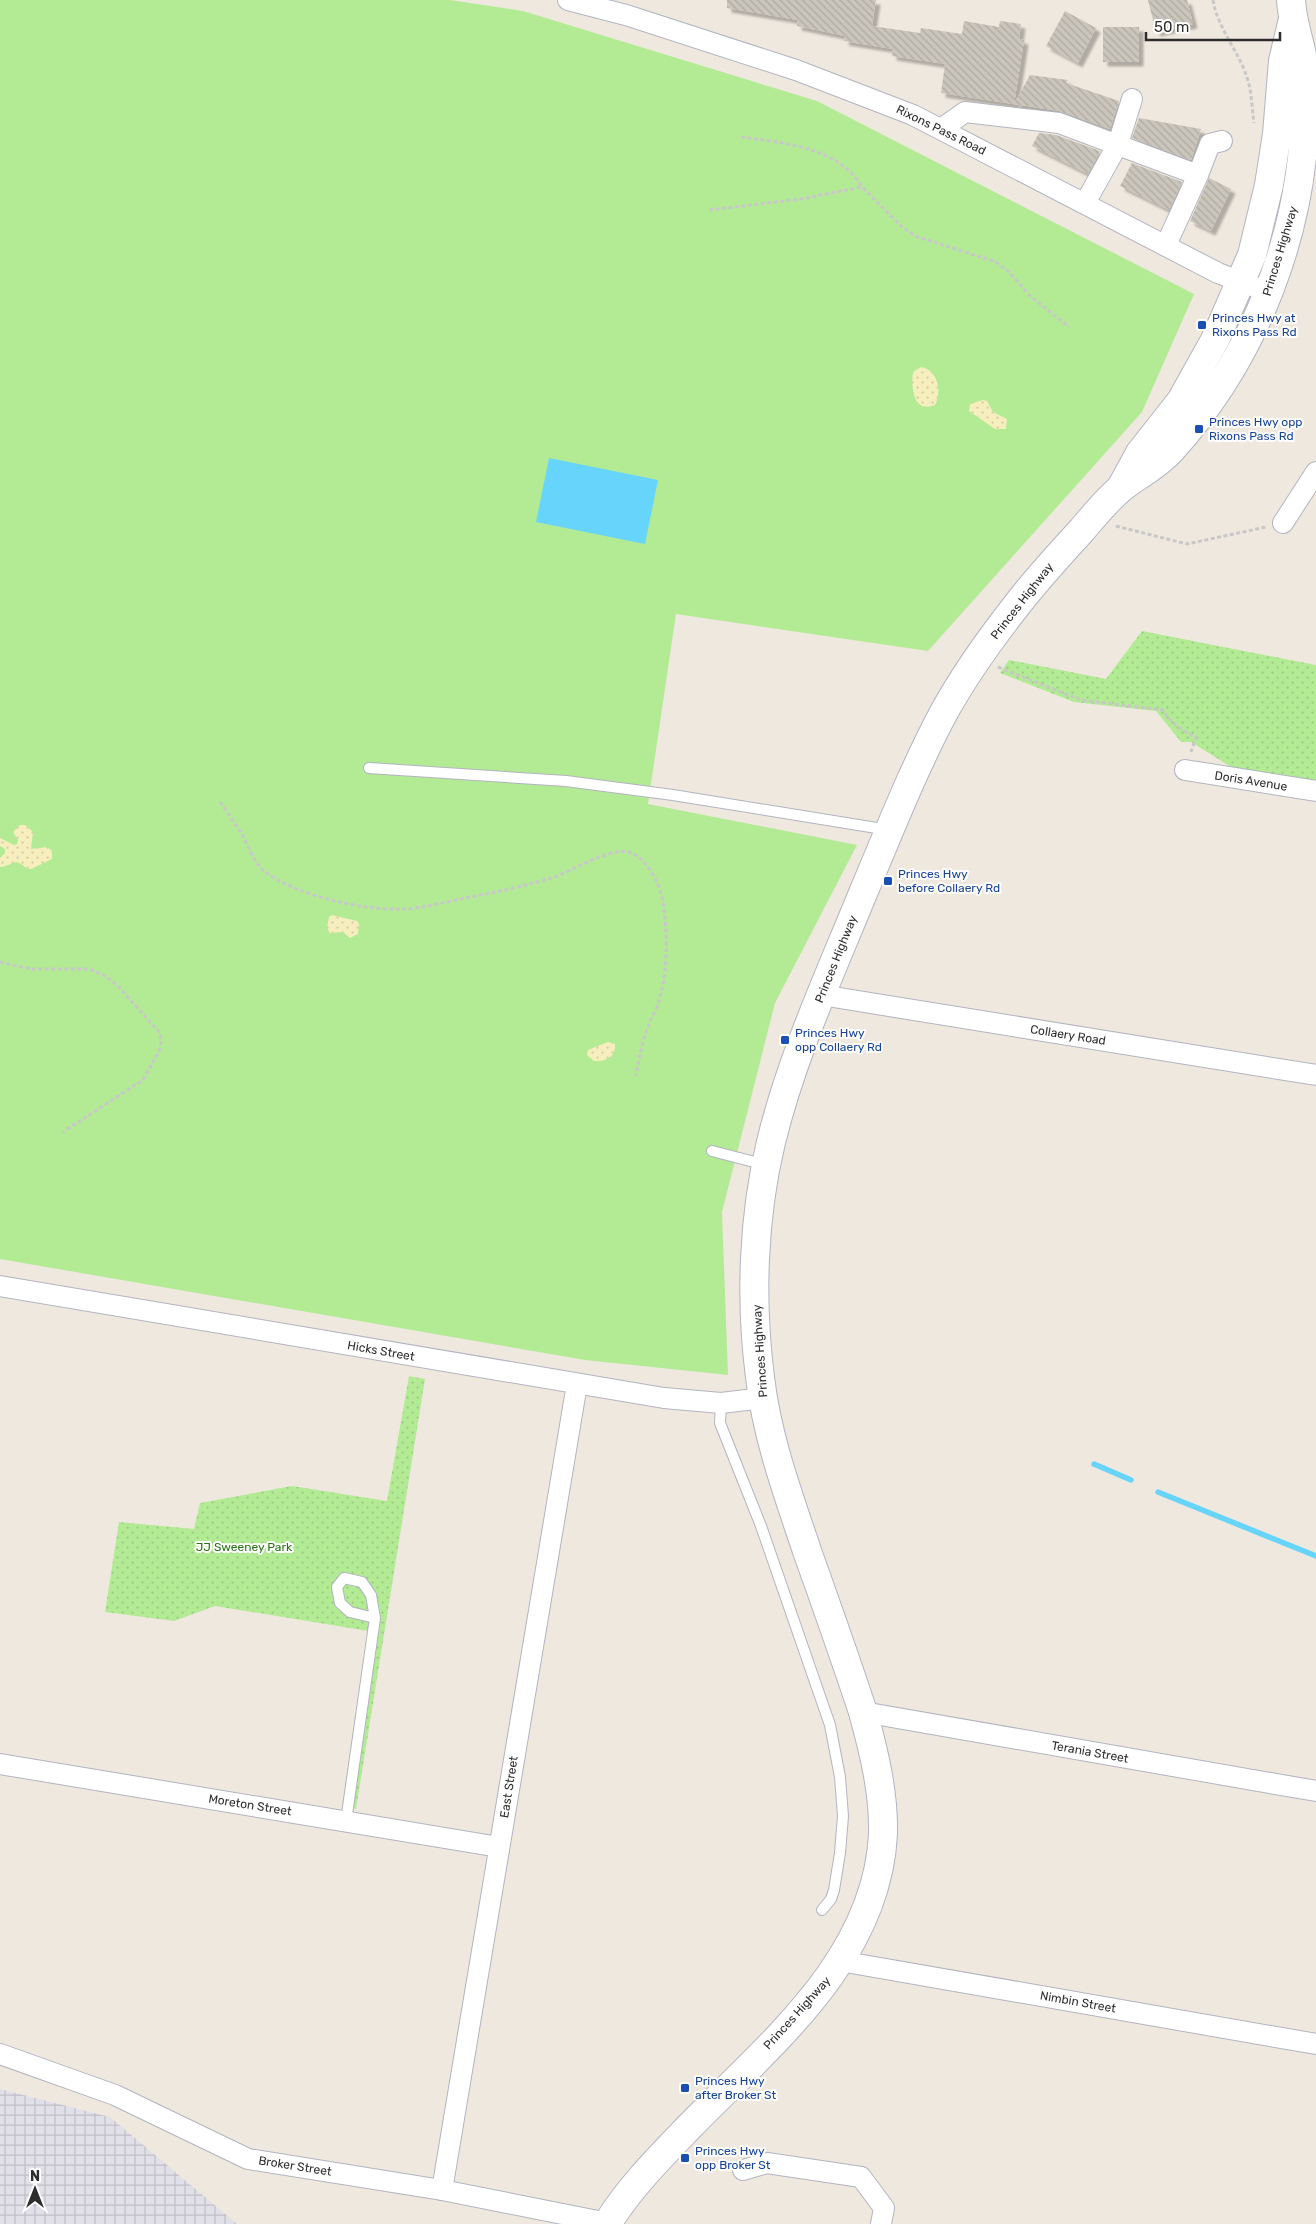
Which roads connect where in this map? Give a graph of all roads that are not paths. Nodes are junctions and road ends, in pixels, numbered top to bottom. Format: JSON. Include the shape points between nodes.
{"nodes":[{"id":1,"x":568,"y":0,"type":"edge"},
{"id":2,"x":1292,"y":11,"type":"edge"},
{"id":3,"x":1132,"y":99,"type":"dead end"},
{"id":4,"x":941,"y":129,"type":"junction"},
{"id":5,"x":1222,"y":142,"type":"dead end"},
{"id":6,"x":1118,"y":144,"type":"junction"},
{"id":7,"x":1198,"y":175,"type":"junction"},
{"id":8,"x":1085,"y":203,"type":"junction"},
{"id":9,"x":1166,"y":245,"type":"junction"},
{"id":10,"x":1241,"y":282,"type":"junction"},
{"id":11,"x":1268,"y":292,"type":"junction"},
{"id":12,"x":1316,"y":472,"type":"edge"},
{"id":13,"x":1120,"y":489,"type":"junction"},
{"id":14,"x":1283,"y":523,"type":"road end"},
{"id":15,"x":370,"y":768,"type":"dead end"},
{"id":16,"x":1185,"y":770,"type":"road end"},
{"id":17,"x":1316,"y":791,"type":"edge"},
{"id":18,"x":890,"y":830,"type":"junction"},
{"id":19,"x":821,"y":995,"type":"junction"},
{"id":20,"x":1316,"y":1075,"type":"edge"},
{"id":21,"x":712,"y":1151,"type":"dead end"},
{"id":22,"x":767,"y":1165,"type":"junction"},
{"id":23,"x":0,"y":1286,"type":"edge"},
{"id":24,"x":577,"y":1384,"type":"junction"},
{"id":25,"x":763,"y":1398,"type":"junction"},
{"id":26,"x":721,"y":1403,"type":"junction"},
{"id":27,"x":375,"y":1618,"type":"dead end"},
{"id":28,"x":863,"y":1712,"type":"junction"},
{"id":29,"x":0,"y":1764,"type":"edge"},
{"id":30,"x":1316,"y":1791,"type":"edge"},
{"id":31,"x":346,"y":1821,"type":"junction"},
{"id":32,"x":499,"y":1847,"type":"junction"},
{"id":33,"x":822,"y":1910,"type":"dead end"},
{"id":34,"x":840,"y":1961,"type":"junction"},
{"id":35,"x":1316,"y":2044,"type":"edge"},
{"id":36,"x":0,"y":2054,"type":"edge"},
{"id":37,"x":743,"y":2170,"type":"dead end"},
{"id":38,"x":442,"y":2190,"type":"junction"},
{"id":39,"x":607,"y":2223,"type":"edge"},
{"id":40,"x":881,"y":2224,"type":"edge"}],
"edges":[{"from":1,"to":4,"type":"street","name":"Rixons Pass Road","via":[[626,15],[796,70],[914,115]]},
{"from":2,"to":10,"type":"main road","name":"Princes Highway","via":[[1266,202]]},
{"from":2,"to":11,"type":"main road","name":"Princes Highway","via":[[1303,59],[1305,107],[1302,147],[1295,201]]},
{"from":3,"to":6,"type":"street"},
{"from":4,"to":6,"type":"street","via":[[965,112],[1059,123]]},
{"from":4,"to":8,"type":"street","name":"Rixons Pass Road"},
{"from":5,"to":7,"type":"street","via":[[1210,144]]},
{"from":6,"to":7,"type":"street"},
{"from":6,"to":8,"type":"street"},
{"from":7,"to":9,"type":"street"},
{"from":8,"to":9,"type":"street","name":"Rixons Pass Road"},
{"from":9,"to":10,"type":"street","name":"Rixons Pass Road"},
{"from":10,"to":11,"type":"street","name":"Rixons Pass Road"},
{"from":10,"to":13,"type":"main road","name":"Princes Highway","via":[[1215,340],[1185,394],[1140,453]]},
{"from":11,"to":13,"type":"main road","name":"Princes Highway","via":[[1232,368],[1201,412],[1153,468]]},
{"from":12,"to":14,"type":"street"},
{"from":13,"to":18,"type":"main road","name":"Princes Highway","via":[[1016,606],[968,673],[929,740]]},
{"from":15,"to":18,"type":"lane","via":[[566,781]]},
{"from":16,"to":17,"type":"street","name":"Doris Avenue"},
{"from":18,"to":19,"type":"main road","name":"Princes Highway"},
{"from":19,"to":20,"type":"street","name":"Collaery Road"},
{"from":19,"to":22,"type":"main road","name":"Princes Highway","via":[[781,1108]]},
{"from":21,"to":22,"type":"lane"},
{"from":22,"to":25,"type":"main road","name":"Princes Highway","via":[[756,1263],[756,1325]]},
{"from":23,"to":24,"type":"street","name":"Hicks Street"},
{"from":24,"to":26,"type":"street","name":"Hicks Street"},
{"from":24,"to":32,"type":"street","name":"East Street"},
{"from":25,"to":26,"type":"street","name":"Hicks Street"},
{"from":25,"to":28,"type":"main road","name":"Princes Highway","via":[[774,1452]]},
{"from":26,"to":33,"type":"lane","via":[[720,1423],[761,1526],[830,1725],[840,1777],[843,1816],[834,1890]]},
{"from":27,"to":31,"type":"lane"},
{"from":28,"to":30,"type":"street","name":"Terania Street"},
{"from":28,"to":34,"type":"main road","name":"Princes Highway","via":[[874,1751],[883,1834],[876,1883],[862,1921]]},
{"from":29,"to":31,"type":"street","name":"Moreton Street"},
{"from":31,"to":32,"type":"street","name":"Moreton Street"},
{"from":32,"to":38,"type":"street","name":"East Street"},
{"from":34,"to":35,"type":"street","name":"Nimbin Street"},
{"from":34,"to":39,"type":"main road","name":"Princes Highway","via":[[815,1996],[660,2158]]},
{"from":36,"to":38,"type":"street","name":"Broker Street","via":[[115,2095],[248,2158]]},
{"from":37,"to":40,"type":"street","via":[[767,2163],[861,2177],[884,2208]]},
{"from":38,"to":39,"type":"street","name":"Broker Street"}]}
